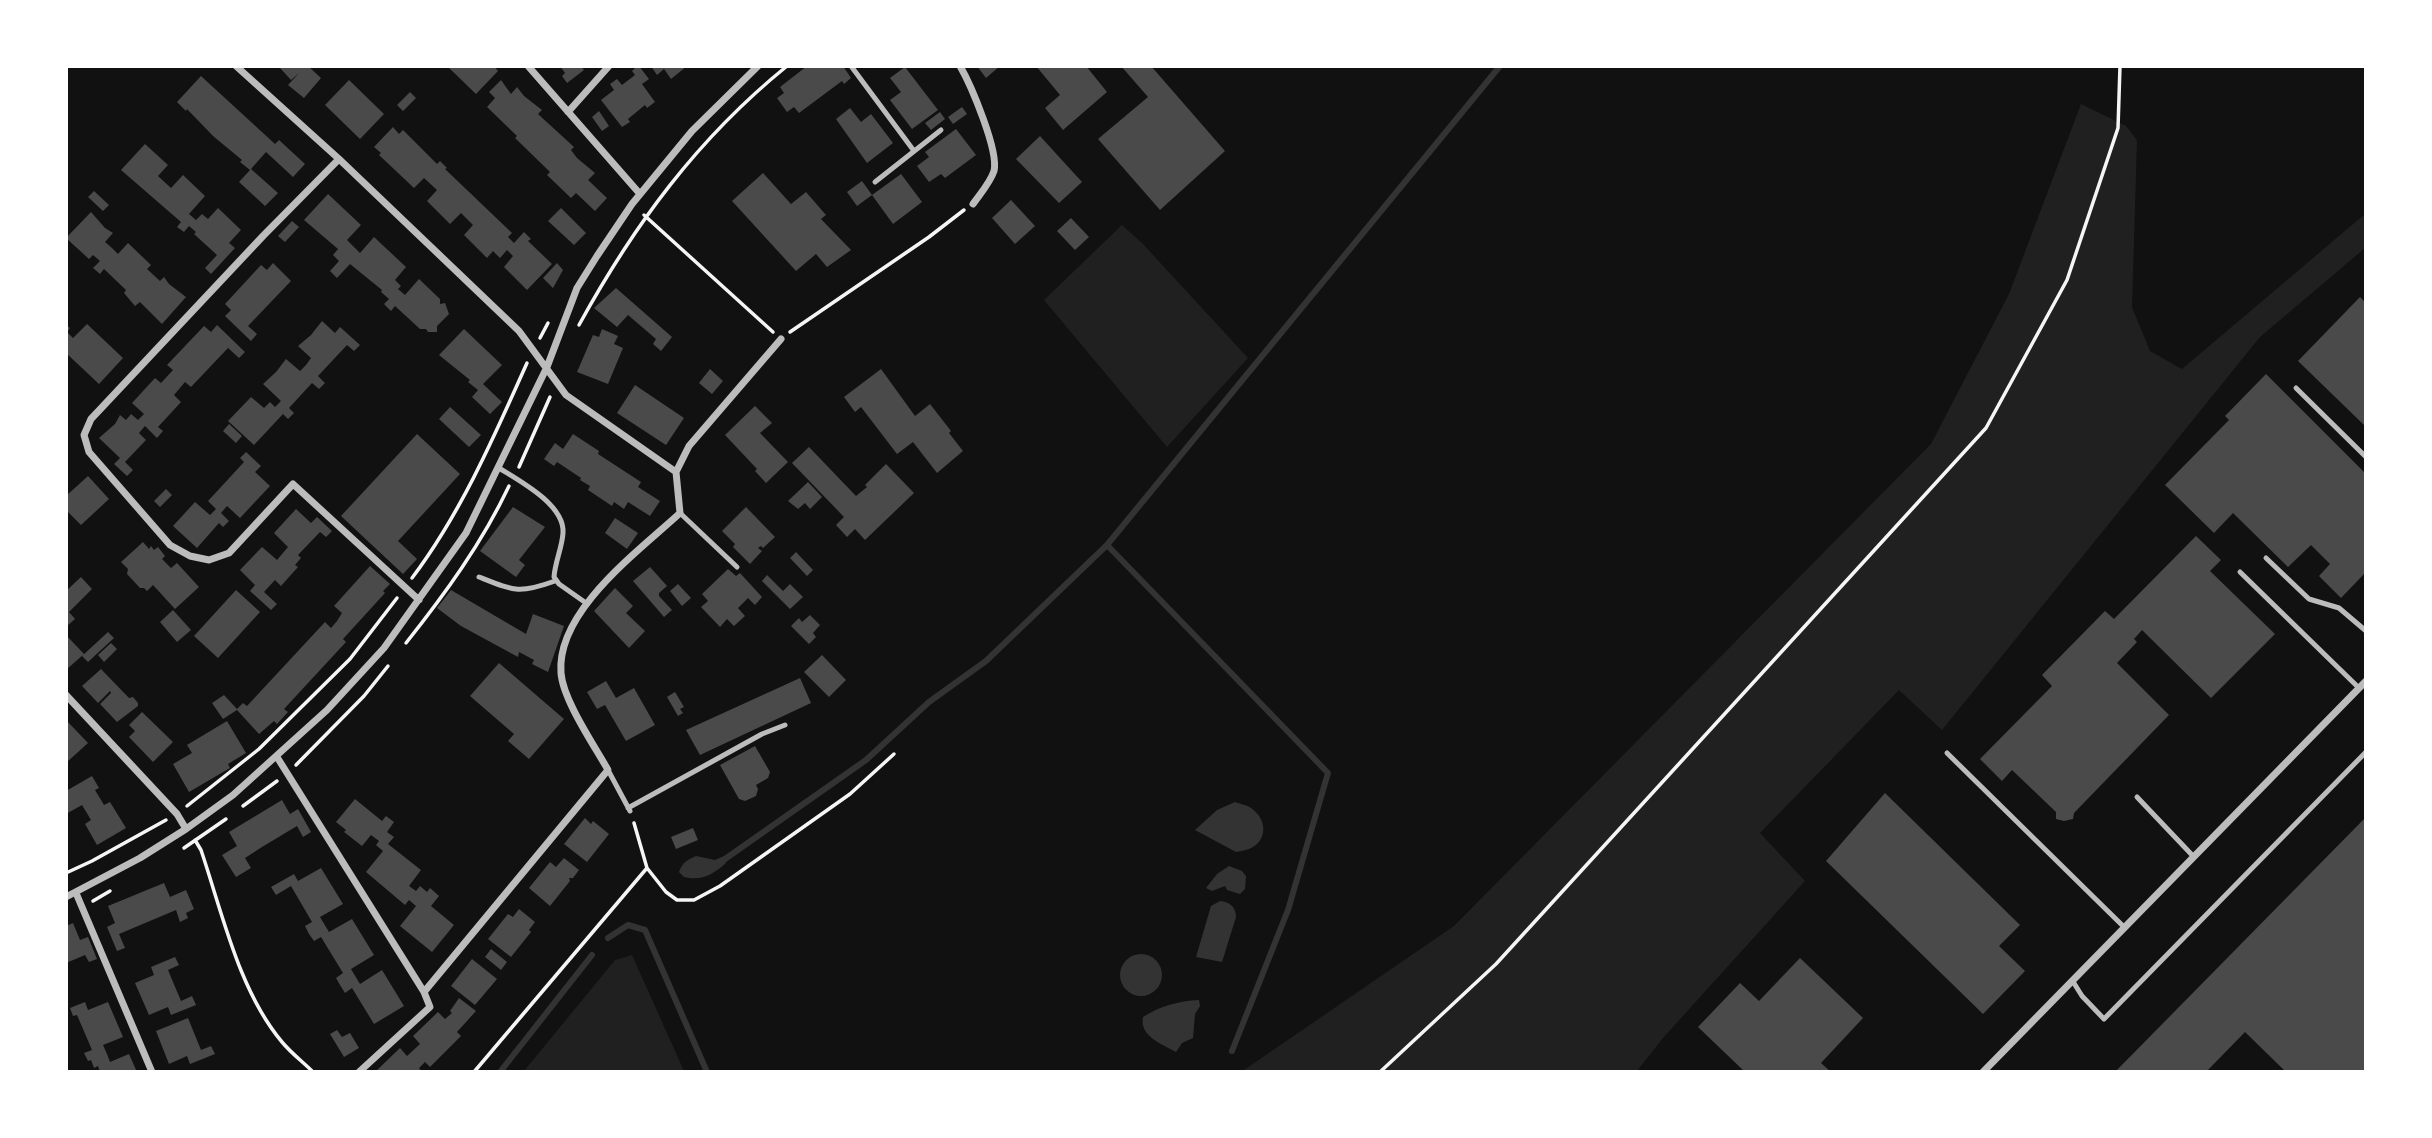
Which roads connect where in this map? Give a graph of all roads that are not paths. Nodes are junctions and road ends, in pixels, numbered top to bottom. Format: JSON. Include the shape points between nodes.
{"nodes":[{"id":1,"x":236,"y":66,"type":"edge"},
{"id":2,"x":528,"y":66,"type":"edge"},
{"id":3,"x":609,"y":66,"type":"edge"},
{"id":4,"x":758,"y":66,"type":"edge"},
{"id":5,"x":851,"y":66,"type":"edge"},
{"id":6,"x":960,"y":66,"type":"edge"},
{"id":7,"x":568,"y":112,"type":"junction"},
{"id":8,"x":941,"y":130,"type":"dead end"},
{"id":9,"x":915,"y":150,"type":"junction"},
{"id":10,"x":339,"y":159,"type":"junction"},
{"id":11,"x":875,"y":182,"type":"dead end"},
{"id":12,"x":640,"y":194,"type":"junction"},
{"id":13,"x":973,"y":204,"type":"road end"},
{"id":14,"x":781,"y":339,"type":"road end"},
{"id":15,"x":547,"y":367,"type":"junction"},
{"id":16,"x":2296,"y":388,"type":"dead end"},
{"id":17,"x":2365,"y":457,"type":"edge"},
{"id":18,"x":499,"y":468,"type":"junction"},
{"id":19,"x":676,"y":472,"type":"junction"},
{"id":20,"x":680,"y":513,"type":"junction"},
{"id":21,"x":2266,"y":558,"type":"dead end"},
{"id":22,"x":737,"y":566,"type":"dead end"},
{"id":23,"x":2240,"y":572,"type":"dead end"},
{"id":24,"x":479,"y":577,"type":"dead end"},
{"id":25,"x":555,"y":581,"type":"junction"},
{"id":26,"x":419,"y":600,"type":"junction"},
{"id":27,"x":586,"y":603,"type":"junction"},
{"id":28,"x":2365,"y":631,"type":"edge"},
{"id":29,"x":2365,"y":681,"type":"edge"},
{"id":30,"x":2358,"y":688,"type":"junction"},
{"id":31,"x":66,"y":695,"type":"edge"},
{"id":32,"x":785,"y":725,"type":"dead end"},
{"id":33,"x":2365,"y":752,"type":"edge"},
{"id":34,"x":1947,"y":753,"type":"dead end"},
{"id":35,"x":277,"y":757,"type":"junction"},
{"id":36,"x":608,"y":770,"type":"junction"},
{"id":37,"x":2137,"y":797,"type":"dead end"},
{"id":38,"x":186,"y":829,"type":"junction"},
{"id":39,"x":2193,"y":856,"type":"junction"},
{"id":40,"x":76,"y":893,"type":"junction"},
{"id":41,"x":66,"y":897,"type":"edge"},
{"id":42,"x":2124,"y":927,"type":"junction"},
{"id":43,"x":2072,"y":980,"type":"junction"},
{"id":44,"x":424,"y":992,"type":"junction"},
{"id":45,"x":152,"y":1072,"type":"edge"},
{"id":46,"x":359,"y":1072,"type":"edge"},
{"id":47,"x":1983,"y":1072,"type":"edge"}],
"edges":[{"from":1,"to":10,"type":"street"},
{"from":2,"to":7,"type":"street"},
{"from":3,"to":7,"type":"street"},
{"from":4,"to":12,"type":"street","via":[[699,123]]},
{"from":5,"to":9,"type":"lane"},
{"from":6,"to":13,"type":"street","via":[[995,154],[994,171]]},
{"from":7,"to":12,"type":"street"},
{"from":8,"to":9,"type":"lane"},
{"from":9,"to":11,"type":"lane"},
{"from":10,"to":15,"type":"street","via":[[519,331]]},
{"from":10,"to":26,"type":"street","via":[[91,419],[83,435],[89,452],[170,545],[190,556],[209,559],[229,553],[293,484]]},
{"from":12,"to":15,"type":"street","via":[[577,288]]},
{"from":14,"to":19,"type":"street","via":[[689,446]]},
{"from":15,"to":18,"type":"street"},
{"from":15,"to":19,"type":"street","via":[[566,395]]},
{"from":16,"to":17,"type":"lane"},
{"from":18,"to":25,"type":"lane","via":[[561,517],[563,536]]},
{"from":18,"to":26,"type":"street","via":[[467,533]]},
{"from":19,"to":20,"type":"street"},
{"from":20,"to":22,"type":"lane"},
{"from":20,"to":27,"type":"street"},
{"from":21,"to":28,"type":"lane","via":[[2309,599],[2339,608]]},
{"from":23,"to":30,"type":"lane"},
{"from":24,"to":25,"type":"lane","via":[[520,591]]},
{"from":25,"to":27,"type":"lane"},
{"from":26,"to":35,"type":"street","via":[[384,648]]},
{"from":27,"to":36,"type":"street","via":[[565,642],[561,673],[570,703]]},
{"from":29,"to":30,"type":"street"},
{"from":30,"to":39,"type":"street"},
{"from":31,"to":38,"type":"street"},
{"from":32,"to":36,"type":"lane","via":[[629,809]]},
{"from":33,"to":43,"type":"lane","via":[[2104,1019]]},
{"from":34,"to":42,"type":"lane"},
{"from":35,"to":38,"type":"street"},
{"from":35,"to":44,"type":"street"},
{"from":36,"to":44,"type":"street"},
{"from":37,"to":39,"type":"lane"},
{"from":38,"to":40,"type":"street"},
{"from":39,"to":42,"type":"street"},
{"from":40,"to":41,"type":"street"},
{"from":40,"to":45,"type":"street"},
{"from":42,"to":43,"type":"street"},
{"from":43,"to":47,"type":"street"},
{"from":44,"to":46,"type":"street","via":[[430,1007]]}]}
